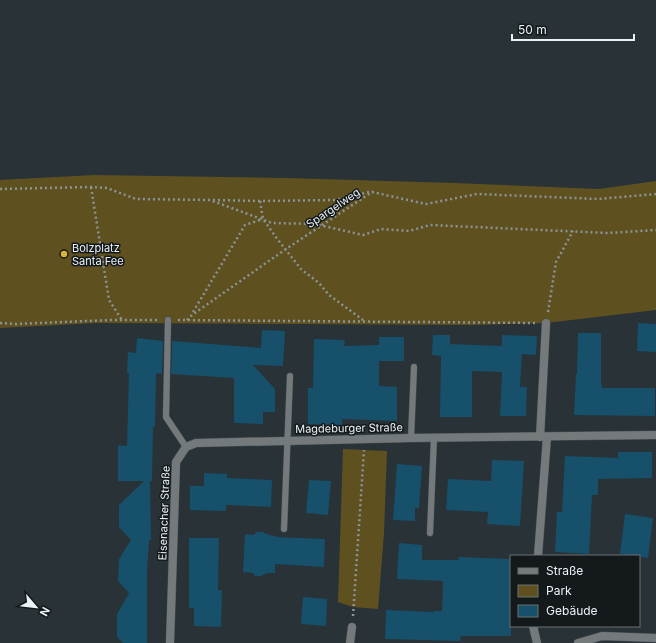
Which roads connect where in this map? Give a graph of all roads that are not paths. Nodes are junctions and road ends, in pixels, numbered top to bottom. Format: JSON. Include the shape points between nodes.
{"nodes":[{"id":1,"x":168,"y":320,"type":"road end"},
{"id":2,"x":546,"y":323,"type":"road end"},
{"id":3,"x":414,"y":366,"type":"dead end"},
{"id":4,"x":290,"y":376,"type":"dead end"},
{"id":5,"x":656,"y":435,"type":"edge"},
{"id":6,"x":543,"y":437,"type":"junction"},
{"id":7,"x":411,"y":438,"type":"junction"},
{"id":8,"x":434,"y":438,"type":"junction"},
{"id":9,"x":288,"y":440,"type":"junction"},
{"id":10,"x":186,"y":447,"type":"junction"},
{"id":11,"x":284,"y":529,"type":"dead end"},
{"id":12,"x":430,"y":533,"type":"dead end"},
{"id":13,"x":538,"y":555,"type":"edge"},
{"id":14,"x":352,"y":627,"type":"road end"},
{"id":15,"x":533,"y":627,"type":"edge"},
{"id":16,"x":656,"y":638,"type":"edge"},
{"id":17,"x":170,"y":643,"type":"edge"},
{"id":18,"x":350,"y":643,"type":"edge"},
{"id":19,"x":537,"y":643,"type":"edge"},
{"id":20,"x":578,"y":643,"type":"edge"}],
"edges":[{"from":1,"to":10,"type":"lane","via":[[166,417]]},
{"from":2,"to":6,"type":"street"},
{"from":3,"to":7,"type":"lane","name":"Magdeburger Straße"},
{"from":4,"to":9,"type":"lane","name":"Magdeburger Straße"},
{"from":5,"to":6,"type":"street","name":"Magdeburger Straße"},
{"from":6,"to":8,"type":"street","name":"Magdeburger Straße"},
{"from":6,"to":13,"type":"street"},
{"from":7,"to":8,"type":"street","name":"Magdeburger Straße"},
{"from":7,"to":9,"type":"street","name":"Magdeburger Straße"},
{"from":8,"to":12,"type":"lane"},
{"from":9,"to":10,"type":"street","name":"Magdeburger Straße","via":[[196,443]]},
{"from":9,"to":11,"type":"lane","name":"Magdeburger Straße"},
{"from":10,"to":17,"type":"street","name":"Eisenacher Straße","via":[[176,462]]},
{"from":14,"to":18,"type":"street"},
{"from":15,"to":19,"type":"street"},
{"from":16,"to":20,"type":"street","via":[[602,636]]}]}
